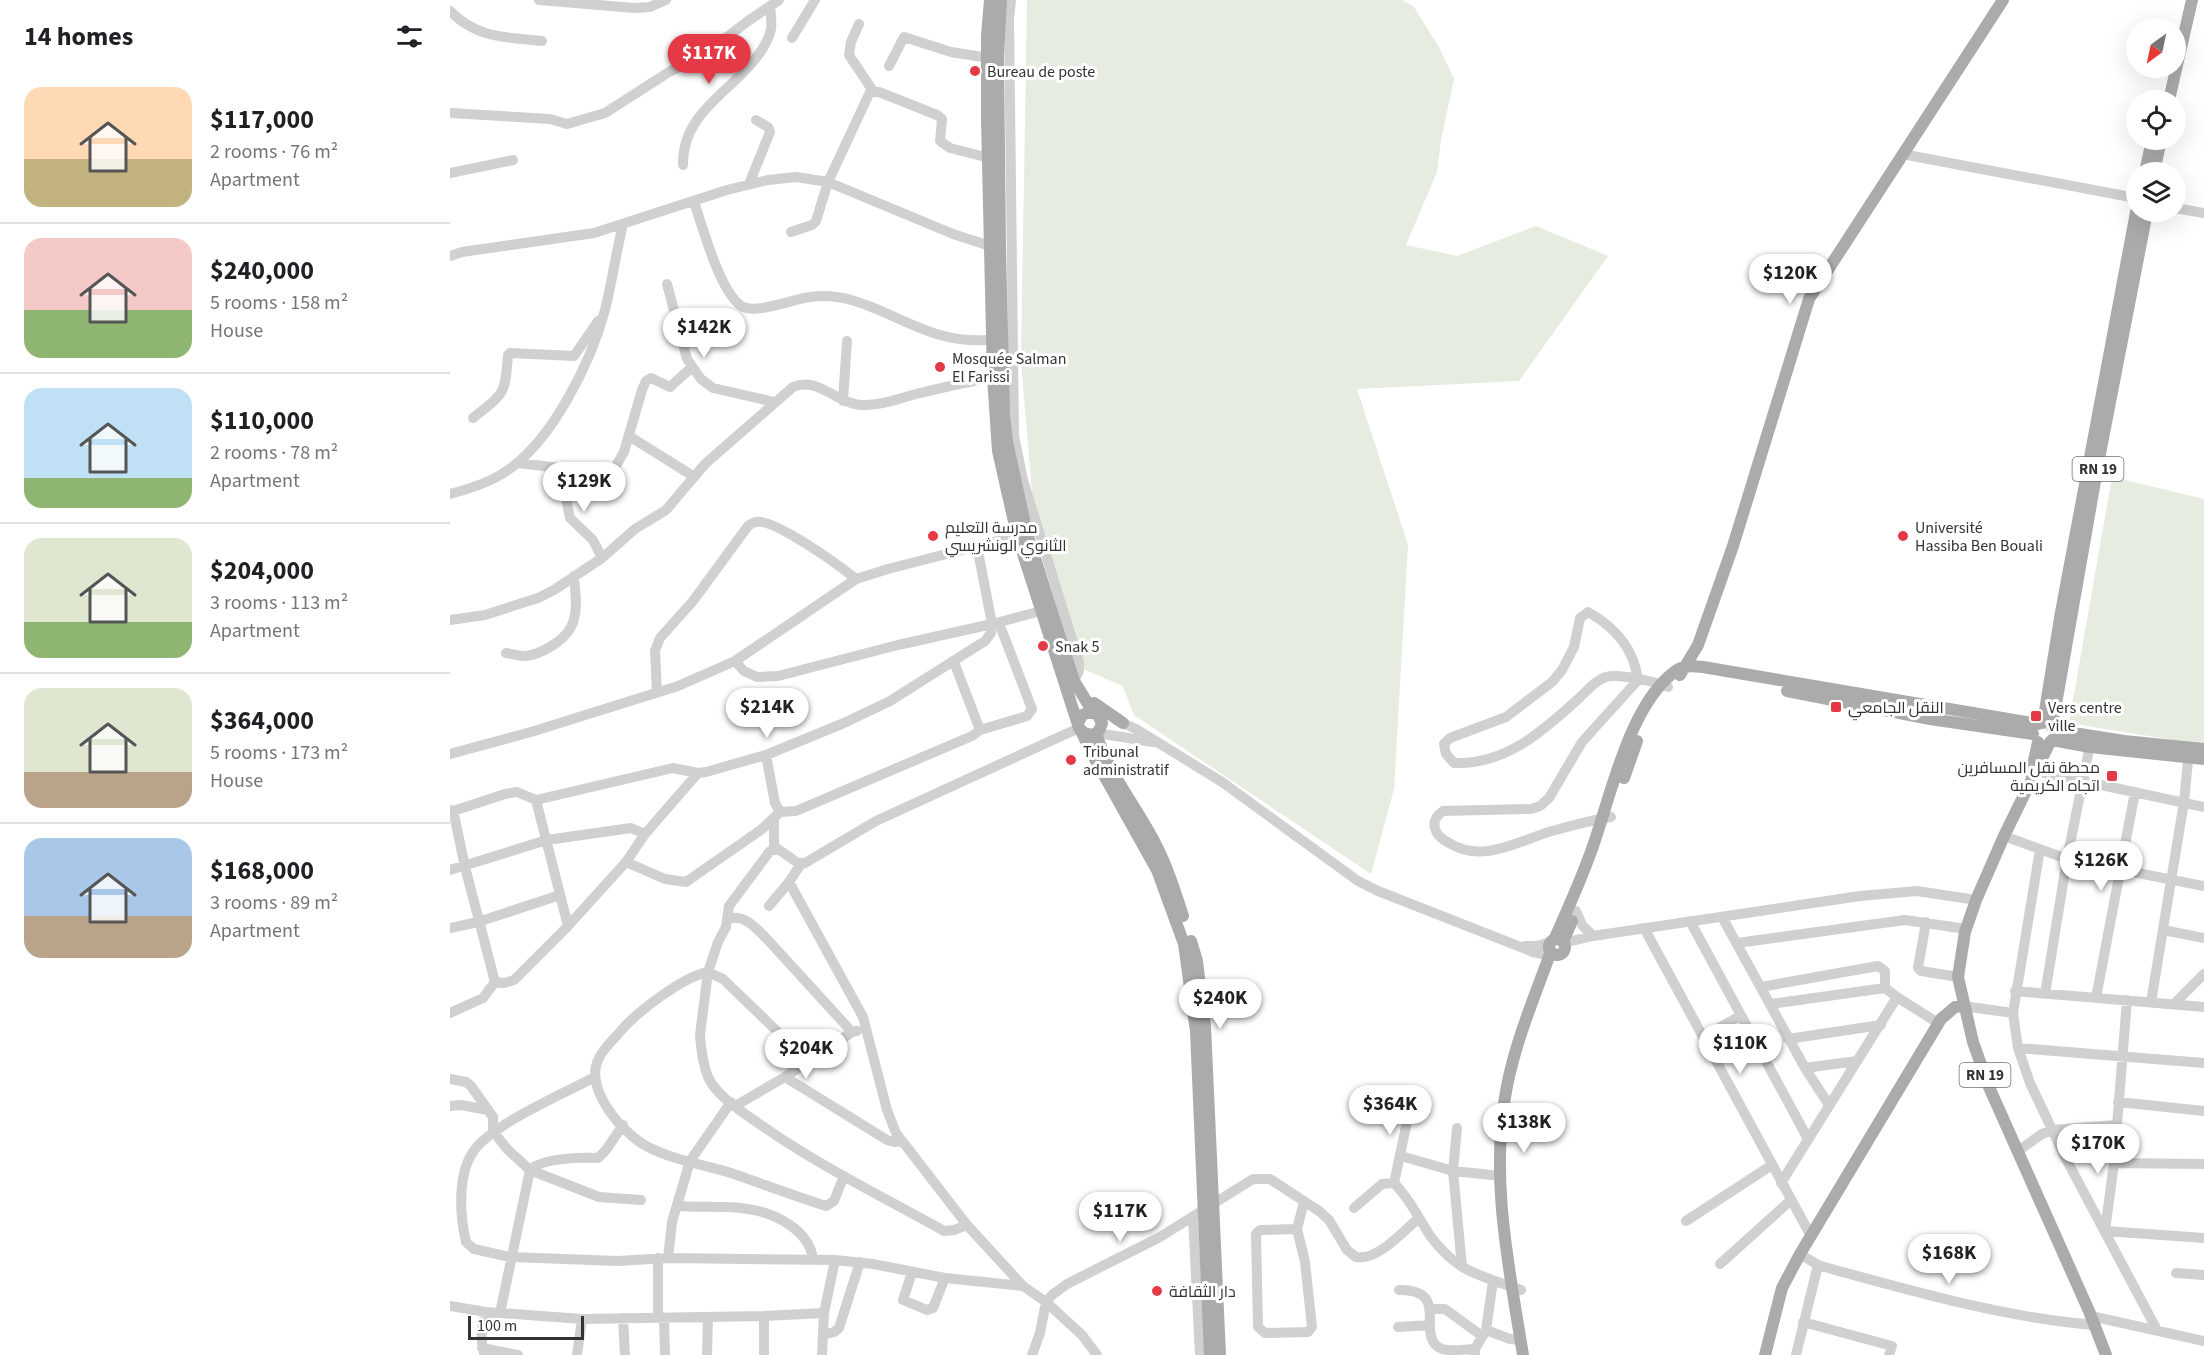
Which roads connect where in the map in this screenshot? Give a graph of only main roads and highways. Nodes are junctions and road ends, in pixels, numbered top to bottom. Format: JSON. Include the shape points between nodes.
{"nodes":[{"id":1,"x":990,"y":0,"type":"edge"},
{"id":2,"x":1001,"y":0,"type":"edge"},
{"id":3,"x":2003,"y":0,"type":"edge"},
{"id":4,"x":2183,"y":0,"type":"edge"},
{"id":5,"x":2192,"y":0,"type":"edge"},
{"id":6,"x":2179,"y":18,"type":"edge"},
{"id":7,"x":993,"y":59,"type":"junction"},
{"id":8,"x":2171,"y":90,"type":"edge"},
{"id":9,"x":2134,"y":222,"type":"edge"},
{"id":10,"x":2145,"y":222,"type":"edge"},
{"id":11,"x":1001,"y":248,"type":"junction"},
{"id":12,"x":997,"y":340,"type":"junction"},
{"id":13,"x":1022,"y":534,"type":"junction"},
{"id":14,"x":1682,"y":671,"type":"junction"},
{"id":15,"x":1076,"y":686,"type":"junction"},
{"id":16,"x":1096,"y":714,"type":"junction"},
{"id":17,"x":1123,"y":723,"type":"road end"},
{"id":18,"x":1080,"y":728,"type":"junction"},
{"id":19,"x":1096,"y":733,"type":"junction"},
{"id":20,"x":2045,"y":733,"type":"junction"},
{"id":21,"x":2204,"y":749,"type":"edge"},
{"id":22,"x":2189,"y":752,"type":"junction"},
{"id":23,"x":2204,"y":759,"type":"edge"},
{"id":24,"x":2029,"y":787,"type":"junction"},
{"id":25,"x":1589,"y":869,"type":"junction"},
{"id":26,"x":1556,"y":946,"type":"junction"},
{"id":27,"x":1193,"y":964,"type":"junction"},
{"id":28,"x":1963,"y":1005,"type":"junction"},
{"id":29,"x":1518,"y":1057,"type":"junction"},
{"id":30,"x":1209,"y":1206,"type":"junction"},
{"id":31,"x":1517,"y":1288,"type":"junction"},
{"id":32,"x":1210,"y":1355,"type":"edge"},
{"id":33,"x":1220,"y":1355,"type":"edge"},
{"id":34,"x":1522,"y":1355,"type":"edge"},
{"id":35,"x":1530,"y":1355,"type":"edge"},
{"id":36,"x":1765,"y":1355,"type":"edge"},
{"id":37,"x":2106,"y":1355,"type":"edge"}],
"edges":[{"from":1,"to":7,"type":"main road"},
{"from":2,"to":7,"type":"main road"},
{"from":3,"to":14,"type":"main road","via":[[1809,299],[1729,557],[1698,645]]},
{"from":4,"to":6,"type":"main road"},
{"from":5,"to":8,"type":"main road"},
{"from":7,"to":11,"type":"main road"},
{"from":7,"to":11,"type":"main road","via":[[989,158]]},
{"from":9,"to":20,"type":"main road","number":"RN 19","via":[[2067,579]]},
{"from":10,"to":20,"type":"main road","number":"RN 19"},
{"from":11,"to":12,"type":"main road"},
{"from":12,"to":13,"type":"main road","via":[[1007,442]]},
{"from":12,"to":13,"type":"main road","via":[[993,377],[998,451]]},
{"from":13,"to":15,"type":"main road"},
{"from":13,"to":18,"type":"main road","via":[[1041,611]]},
{"from":14,"to":20,"type":"main road","via":[[1703,667]]},
{"from":14,"to":25,"type":"main road","via":[[1676,671],[1638,719],[1622,757]]},
{"from":15,"to":16,"type":"main road"},
{"from":15,"to":17,"type":"main road"},
{"from":16,"to":18,"type":"main road","via":[[1084,713]]},
{"from":16,"to":19,"type":"main road","via":[[1102,723]]},
{"from":18,"to":19,"type":"main road","via":[[1087,735]]},
{"from":18,"to":27,"type":"main road","via":[[1157,870]]},
{"from":19,"to":27,"type":"main road","via":[[1106,760],[1166,867]]},
{"from":20,"to":22,"type":"main road"},
{"from":20,"to":24,"type":"main road","number":"RN 19"},
{"from":20,"to":24,"type":"main road","number":"RN 19"},
{"from":21,"to":22,"type":"main road"},
{"from":22,"to":23,"type":"main road"},
{"from":24,"to":28,"type":"main road","number":"RN 19","via":[[1966,929],[1958,977]]},
{"from":25,"to":26,"type":"main road"},
{"from":25,"to":26,"type":"main road","via":[[1576,910]]},
{"from":26,"to":29,"type":"main road"},
{"from":27,"to":30,"type":"main road","via":[[1205,1026]]},
{"from":28,"to":36,"type":"main road","via":[[1947,1012],[1938,1023],[1800,1254],[1782,1288]]},
{"from":28,"to":37,"type":"main road","number":"RN 19","via":[[1989,1087]]},
{"from":29,"to":31,"type":"main road","via":[[1509,1165]]},
{"from":29,"to":31,"type":"main road","via":[[1507,1087],[1501,1176],[1504,1219]]},
{"from":30,"to":32,"type":"main road"},
{"from":30,"to":33,"type":"main road"},
{"from":31,"to":34,"type":"main road"},
{"from":31,"to":35,"type":"main road"}]}
